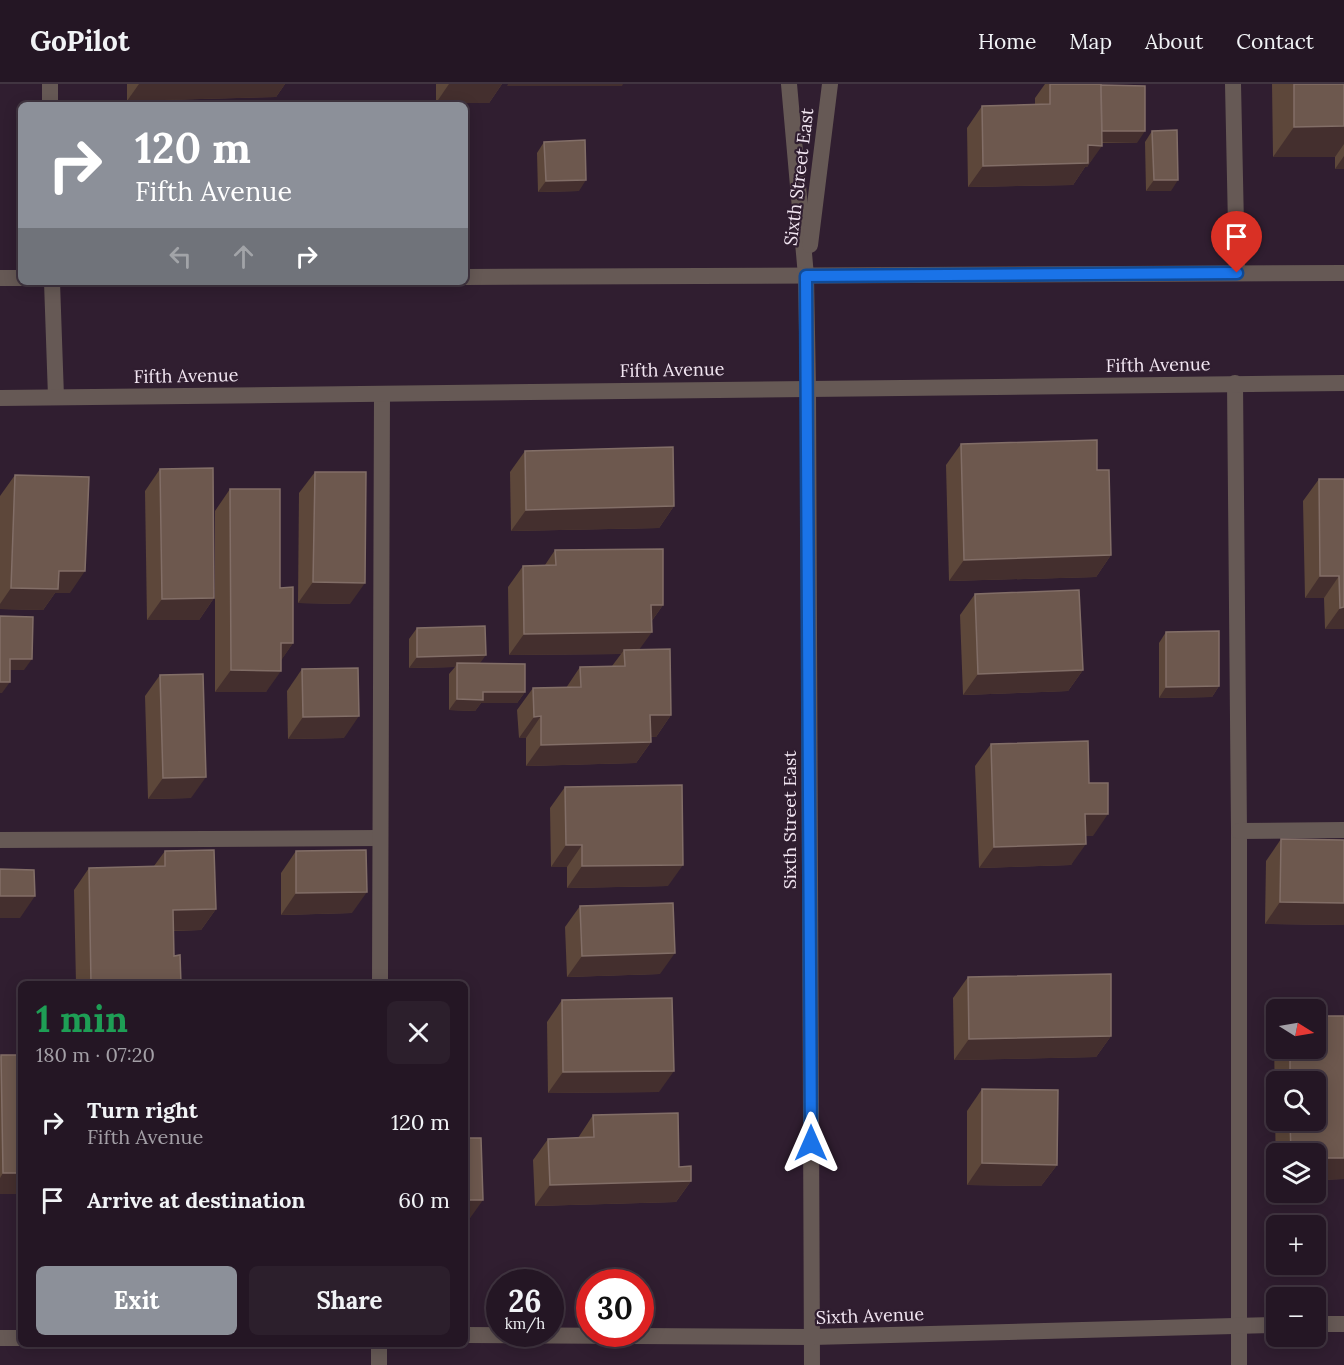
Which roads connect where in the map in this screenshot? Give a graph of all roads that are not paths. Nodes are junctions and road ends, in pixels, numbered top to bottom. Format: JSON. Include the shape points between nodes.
{"nodes":[{"id":1,"x":50,"y":84,"type":"edge"},
{"id":2,"x":789,"y":84,"type":"edge"},
{"id":3,"x":830,"y":84,"type":"edge"},
{"id":4,"x":1233,"y":84,"type":"edge"},
{"id":5,"x":50,"y":102,"type":"edge"},
{"id":6,"x":1237,"y":273,"type":"junction"},
{"id":7,"x":1344,"y":273,"type":"edge"},
{"id":8,"x":806,"y":276,"type":"junction"},
{"id":9,"x":468,"y":277,"type":"edge"},
{"id":10,"x":0,"y":278,"type":"edge"},
{"id":11,"x":18,"y":278,"type":"edge"},
{"id":12,"x":52,"y":285,"type":"edge"},
{"id":13,"x":1235,"y":383,"type":"junction"},
{"id":14,"x":1344,"y":383,"type":"edge"},
{"id":15,"x":808,"y":388,"type":"junction"},
{"id":16,"x":381,"y":394,"type":"junction"},
{"id":17,"x":56,"y":397,"type":"junction"},
{"id":18,"x":0,"y":398,"type":"edge"},
{"id":19,"x":1344,"y":830,"type":"edge"},
{"id":20,"x":1239,"y":831,"type":"junction"},
{"id":21,"x":380,"y":838,"type":"junction"},
{"id":22,"x":0,"y":840,"type":"edge"},
{"id":23,"x":380,"y":981,"type":"edge"},
{"id":24,"x":1266,"y":1324,"type":"edge"},
{"id":25,"x":1326,"y":1324,"type":"edge"},
{"id":26,"x":1344,"y":1324,"type":"edge"},
{"id":27,"x":1238,"y":1325,"type":"junction"},
{"id":28,"x":468,"y":1335,"type":"edge"},
{"id":29,"x":812,"y":1337,"type":"junction"},
{"id":30,"x":0,"y":1338,"type":"edge"},
{"id":31,"x":18,"y":1338,"type":"edge"},
{"id":32,"x":379,"y":1347,"type":"edge"},
{"id":33,"x":380,"y":1365,"type":"edge"},
{"id":34,"x":812,"y":1365,"type":"edge"},
{"id":35,"x":1239,"y":1365,"type":"edge"}],
"edges":[{"from":1,"to":5,"type":"street"},
{"from":2,"to":8,"type":"street","name":"Sixth Street East"},
{"from":3,"to":8,"type":"street","name":"Sixth Street East"},
{"from":4,"to":6,"type":"street"},
{"from":6,"to":7,"type":"street"},
{"from":6,"to":8,"type":"street"},
{"from":8,"to":9,"type":"street"},
{"from":8,"to":15,"type":"street","name":"Sixth Street East"},
{"from":10,"to":11,"type":"street"},
{"from":12,"to":17,"type":"street"},
{"from":13,"to":14,"type":"street","name":"Fifth Avenue"},
{"from":13,"to":15,"type":"street","name":"Fifth Avenue"},
{"from":13,"to":20,"type":"street"},
{"from":15,"to":16,"type":"street","name":"Fifth Avenue"},
{"from":15,"to":29,"type":"street","name":"Sixth Street East"},
{"from":16,"to":17,"type":"street","name":"Fifth Avenue"},
{"from":16,"to":21,"type":"street"},
{"from":17,"to":18,"type":"street","name":"Fifth Avenue"},
{"from":19,"to":20,"type":"street"},
{"from":20,"to":27,"type":"street"},
{"from":21,"to":22,"type":"street"},
{"from":21,"to":23,"type":"street"},
{"from":24,"to":27,"type":"street","name":"Sixth Avenue"},
{"from":25,"to":26,"type":"street"},
{"from":27,"to":29,"type":"street","name":"Sixth Avenue"},
{"from":27,"to":35,"type":"street"},
{"from":28,"to":29,"type":"street","name":"Sixth Avenue"},
{"from":29,"to":34,"type":"street","name":"Sixth Street East"},
{"from":30,"to":31,"type":"street"},
{"from":32,"to":33,"type":"street"}]}
